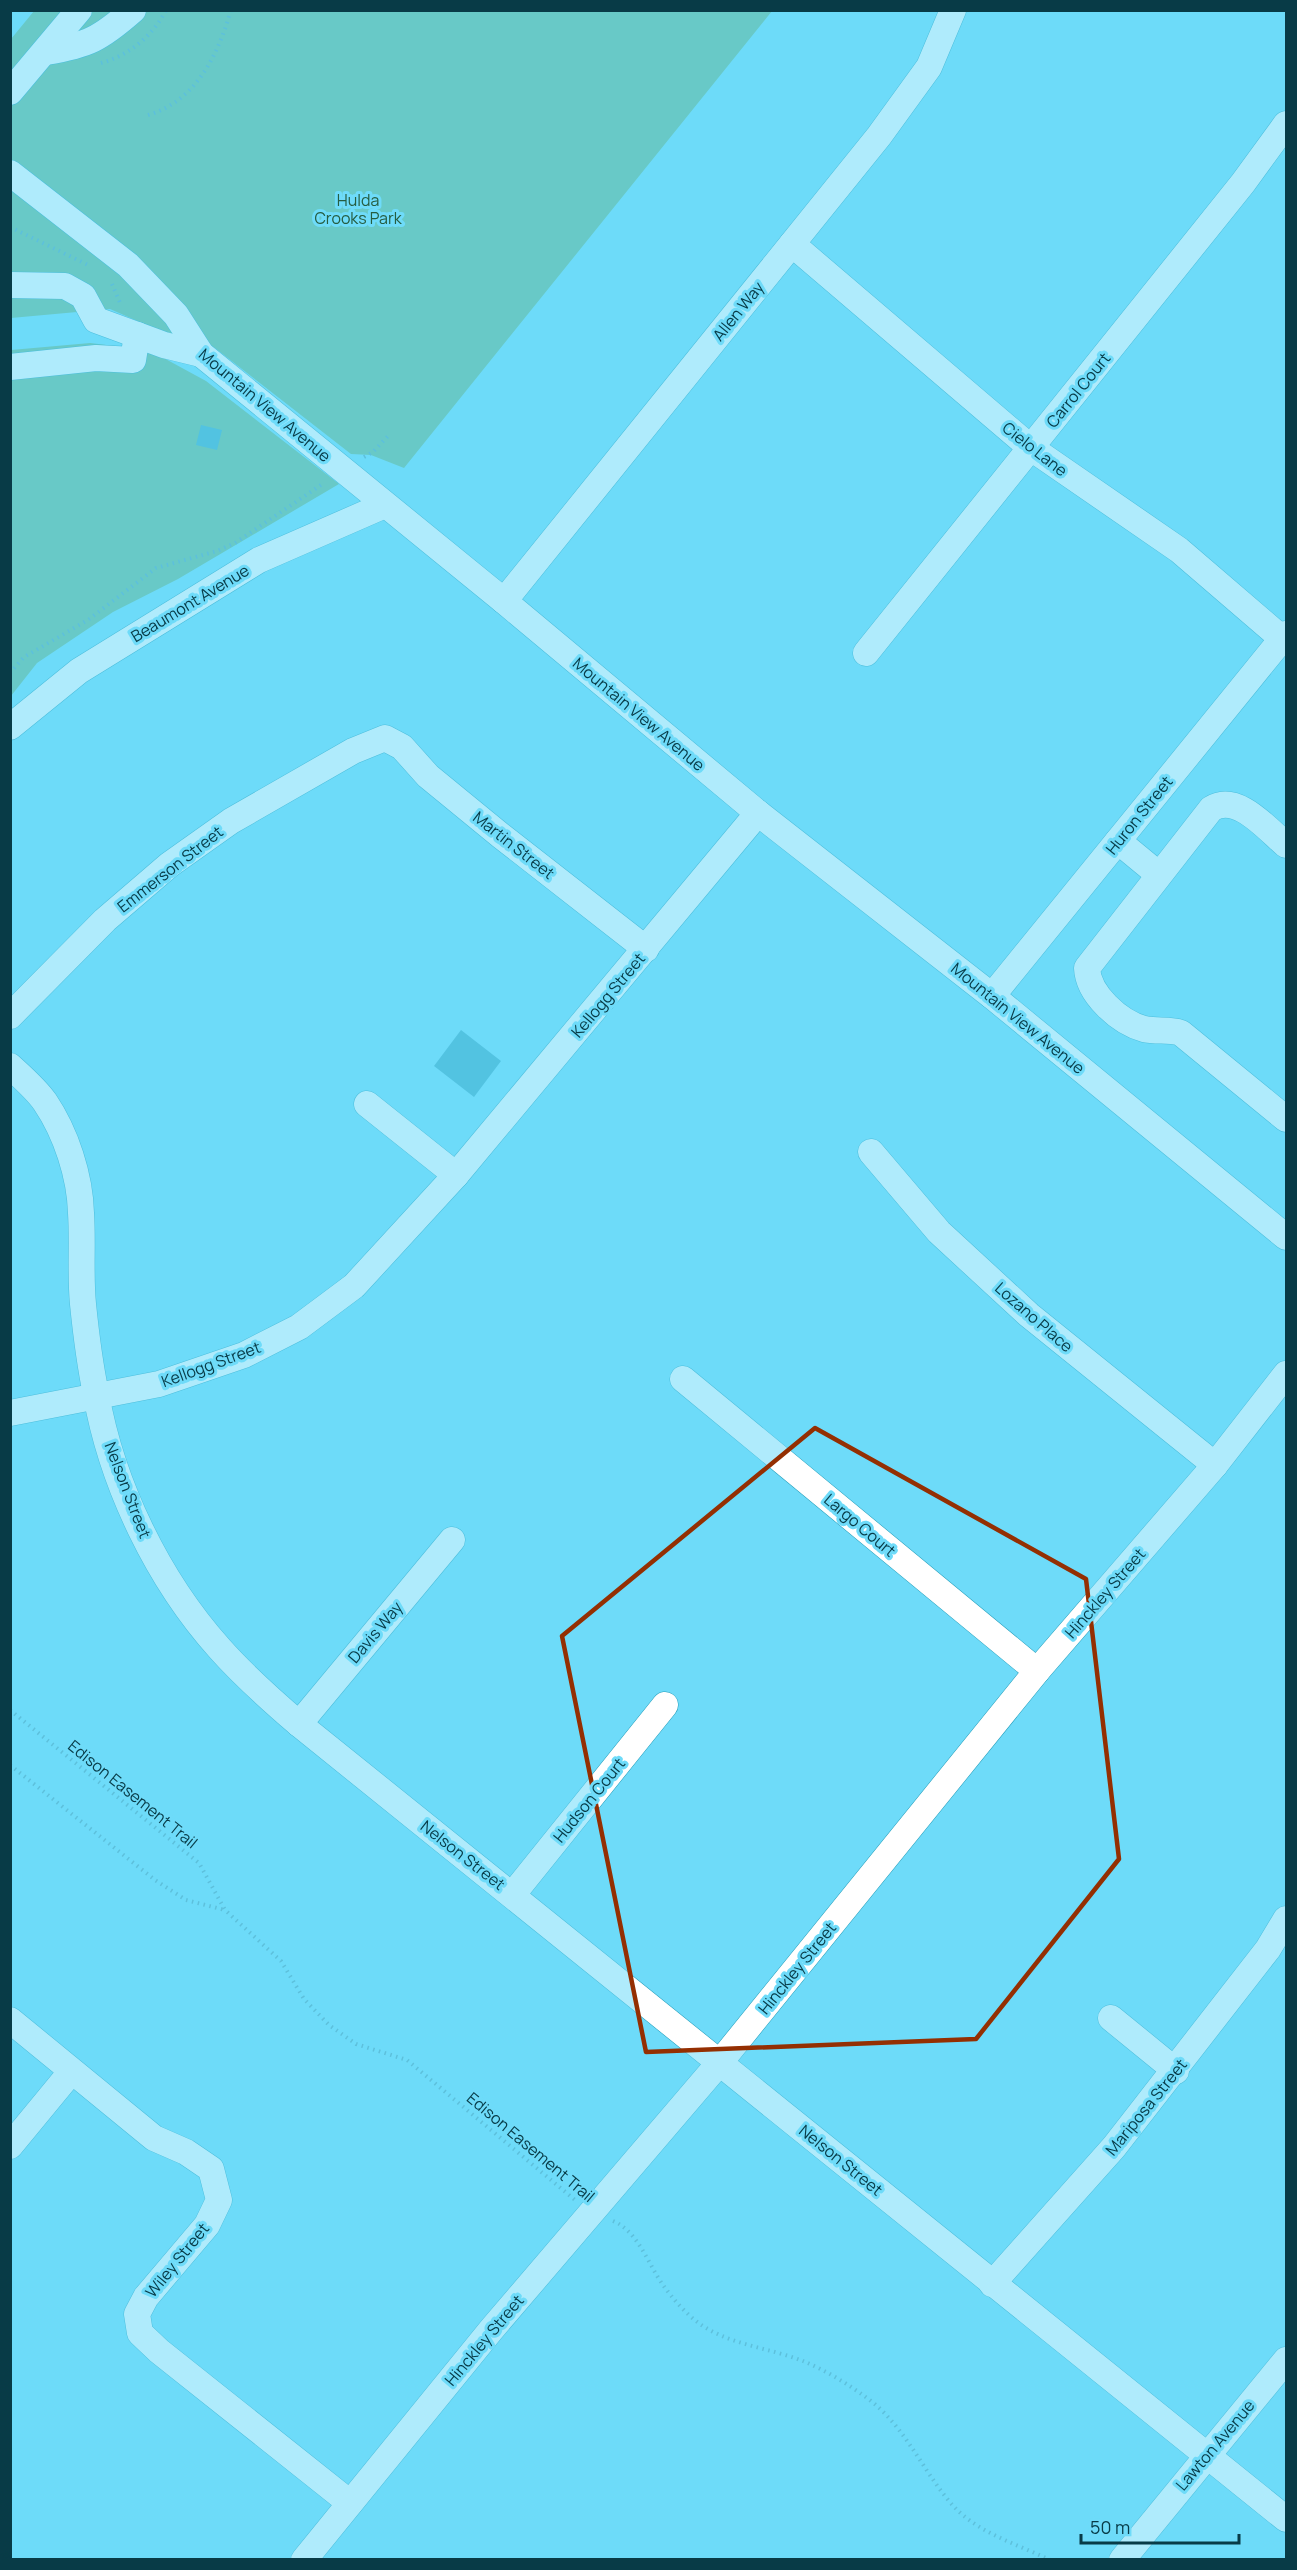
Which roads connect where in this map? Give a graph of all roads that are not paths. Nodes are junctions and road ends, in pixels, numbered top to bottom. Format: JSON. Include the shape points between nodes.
{"nodes":[{"id":1,"x":79,"y":10,"type":"edge"},
{"id":2,"x":133,"y":10,"type":"edge"},
{"id":3,"x":953,"y":10,"type":"edge"},
{"id":4,"x":46,"y":52,"type":"junction"},
{"id":5,"x":10,"y":92,"type":"edge"},
{"id":6,"x":1287,"y":124,"type":"edge"},
{"id":7,"x":10,"y":173,"type":"edge"},
{"id":8,"x":792,"y":244,"type":"junction"},
{"id":9,"x":10,"y":285,"type":"edge"},
{"id":10,"x":137,"y":335,"type":"junction"},
{"id":11,"x":201,"y":354,"type":"junction"},
{"id":12,"x":10,"y":367,"type":"edge"},
{"id":13,"x":1031,"y":448,"type":"junction"},
{"id":14,"x":385,"y":505,"type":"junction"},
{"id":15,"x":504,"y":601,"type":"junction"},
{"id":16,"x":1285,"y":638,"type":"edge"},
{"id":17,"x":866,"y":653,"type":"dead end"},
{"id":18,"x":10,"y":727,"type":"edge"},
{"id":19,"x":385,"y":738,"type":"joint"},
{"id":20,"x":758,"y":813,"type":"junction"},
{"id":21,"x":1118,"y":842,"type":"junction"},
{"id":22,"x":1287,"y":845,"type":"edge"},
{"id":23,"x":1158,"y":874,"type":"junction"},
{"id":24,"x":646,"y":949,"type":"junction"},
{"id":25,"x":992,"y":996,"type":"junction"},
{"id":26,"x":10,"y":1016,"type":"edge"},
{"id":27,"x":10,"y":1066,"type":"edge"},
{"id":28,"x":367,"y":1104,"type":"dead end"},
{"id":29,"x":1287,"y":1119,"type":"edge"},
{"id":30,"x":871,"y":1152,"type":"dead end"},
{"id":31,"x":456,"y":1175,"type":"junction"},
{"id":32,"x":1287,"y":1237,"type":"edge"},
{"id":33,"x":1287,"y":1374,"type":"edge"},
{"id":34,"x":683,"y":1379,"type":"dead end"},
{"id":35,"x":96,"y":1396,"type":"junction"},
{"id":36,"x":10,"y":1413,"type":"edge"},
{"id":37,"x":1215,"y":1465,"type":"junction"},
{"id":38,"x":452,"y":1540,"type":"dead end"},
{"id":39,"x":1037,"y":1671,"type":"junction"},
{"id":40,"x":665,"y":1705,"type":"dead end"},
{"id":41,"x":298,"y":1724,"type":"junction"},
{"id":42,"x":513,"y":1894,"type":"junction"},
{"id":43,"x":1287,"y":1919,"type":"edge"},
{"id":44,"x":1111,"y":2018,"type":"dead end"},
{"id":45,"x":10,"y":2020,"type":"edge"},
{"id":46,"x":721,"y":2061,"type":"junction"},
{"id":47,"x":1176,"y":2071,"type":"junction"},
{"id":48,"x":71,"y":2072,"type":"junction"},
{"id":49,"x":10,"y":2146,"type":"edge"},
{"id":50,"x":992,"y":2284,"type":"junction"},
{"id":51,"x":1287,"y":2360,"type":"edge"},
{"id":52,"x":1206,"y":2455,"type":"junction"},
{"id":53,"x":350,"y":2503,"type":"junction"},
{"id":54,"x":1287,"y":2519,"type":"edge"},
{"id":55,"x":304,"y":2559,"type":"edge"},
{"id":56,"x":1122,"y":2559,"type":"edge"}],
"edges":[{"from":1,"to":4,"type":"street"},
{"from":2,"to":4,"type":"street","via":[[111,29],[81,46]]},
{"from":3,"to":8,"type":"street","name":"Allen Way","via":[[929,67]]},
{"from":4,"to":5,"type":"street"},
{"from":6,"to":13,"type":"street","name":"Carrol Court"},
{"from":7,"to":11,"type":"street","name":"Mountain View Avenue","via":[[128,265],[176,315]]},
{"from":8,"to":13,"type":"street","name":"Cielo Lane"},
{"from":8,"to":15,"type":"street","name":"Allen Way"},
{"from":9,"to":10,"type":"street","via":[[65,286],[82,296],[96,320]]},
{"from":10,"to":11,"type":"street"},
{"from":10,"to":12,"type":"street","via":[[133,360],[96,358]]},
{"from":11,"to":14,"type":"street","name":"Mountain View Avenue"},
{"from":13,"to":16,"type":"street","name":"Cielo Lane","via":[[1179,550]]},
{"from":13,"to":17,"type":"street","name":"Carrol Court"},
{"from":14,"to":15,"type":"street","name":"Mountain View Avenue"},
{"from":14,"to":18,"type":"street","name":"Beaumont Avenue","via":[[260,560],[79,671]]},
{"from":15,"to":20,"type":"street","name":"Mountain View Avenue"},
{"from":16,"to":21,"type":"street","name":"Huron Street"},
{"from":19,"to":24,"type":"street","name":"Martin Street","via":[[402,747],[428,776]]},
{"from":19,"to":26,"type":"street","name":"Emmerson Street","via":[[353,751],[231,821],[169,866],[105,920]]},
{"from":20,"to":24,"type":"street","name":"Kellogg Street"},
{"from":20,"to":25,"type":"street","name":"Mountain View Avenue"},
{"from":21,"to":23,"type":"street"},
{"from":21,"to":25,"type":"street","name":"Huron Street"},
{"from":22,"to":23,"type":"street","via":[[1240,807],[1218,804]]},
{"from":23,"to":29,"type":"street","via":[[1087,968],[1093,990],[1144,1029],[1181,1033]]},
{"from":24,"to":31,"type":"street","name":"Kellogg Street"},
{"from":25,"to":32,"type":"street","name":"Mountain View Avenue"},
{"from":27,"to":35,"type":"street","name":"Nelson Street","via":[[44,1101],[74,1169],[81,1210],[83,1304]]},
{"from":28,"to":31,"type":"street"},
{"from":30,"to":37,"type":"street","name":"Lozano Place","via":[[939,1232],[1029,1315]]},
{"from":31,"to":35,"type":"street","name":"Kellogg Street","via":[[354,1286],[299,1327],[215,1365],[159,1384]]},
{"from":33,"to":37,"type":"street","name":"Hinckley Street"},
{"from":34,"to":39,"type":"street","name":"Largo Court"},
{"from":35,"to":36,"type":"street","name":"Kellogg Street"},
{"from":35,"to":41,"type":"street","name":"Nelson Street","via":[[138,1526],[172,1583],[218,1648]]},
{"from":37,"to":39,"type":"street","name":"Hinckley Street"},
{"from":38,"to":41,"type":"street","name":"Davis Way"},
{"from":39,"to":46,"type":"street","name":"Hinckley Street"},
{"from":40,"to":42,"type":"street","name":"Hudson Court"},
{"from":41,"to":42,"type":"street","name":"Nelson Street"},
{"from":42,"to":46,"type":"street","name":"Nelson Street"},
{"from":43,"to":47,"type":"street","name":"Mariposa Street","via":[[1269,1949]]},
{"from":44,"to":47,"type":"street"},
{"from":45,"to":48,"type":"street","name":"Wiley Street"},
{"from":46,"to":50,"type":"street","name":"Nelson Street"},
{"from":46,"to":53,"type":"street","name":"Hinckley Street"},
{"from":47,"to":50,"type":"street","name":"Mariposa Street"},
{"from":48,"to":49,"type":"street"},
{"from":48,"to":53,"type":"street","name":"Wiley Street","via":[[154,2138],[211,2169],[219,2200],[207,2225],[137,2314],[141,2333]]},
{"from":50,"to":52,"type":"street","name":"Nelson Street"},
{"from":51,"to":52,"type":"street","name":"Lawton Avenue"},
{"from":52,"to":54,"type":"street","name":"Nelson Street"},
{"from":52,"to":56,"type":"street","name":"Lawton Avenue"},
{"from":53,"to":55,"type":"street","name":"Hinckley Street"}]}
